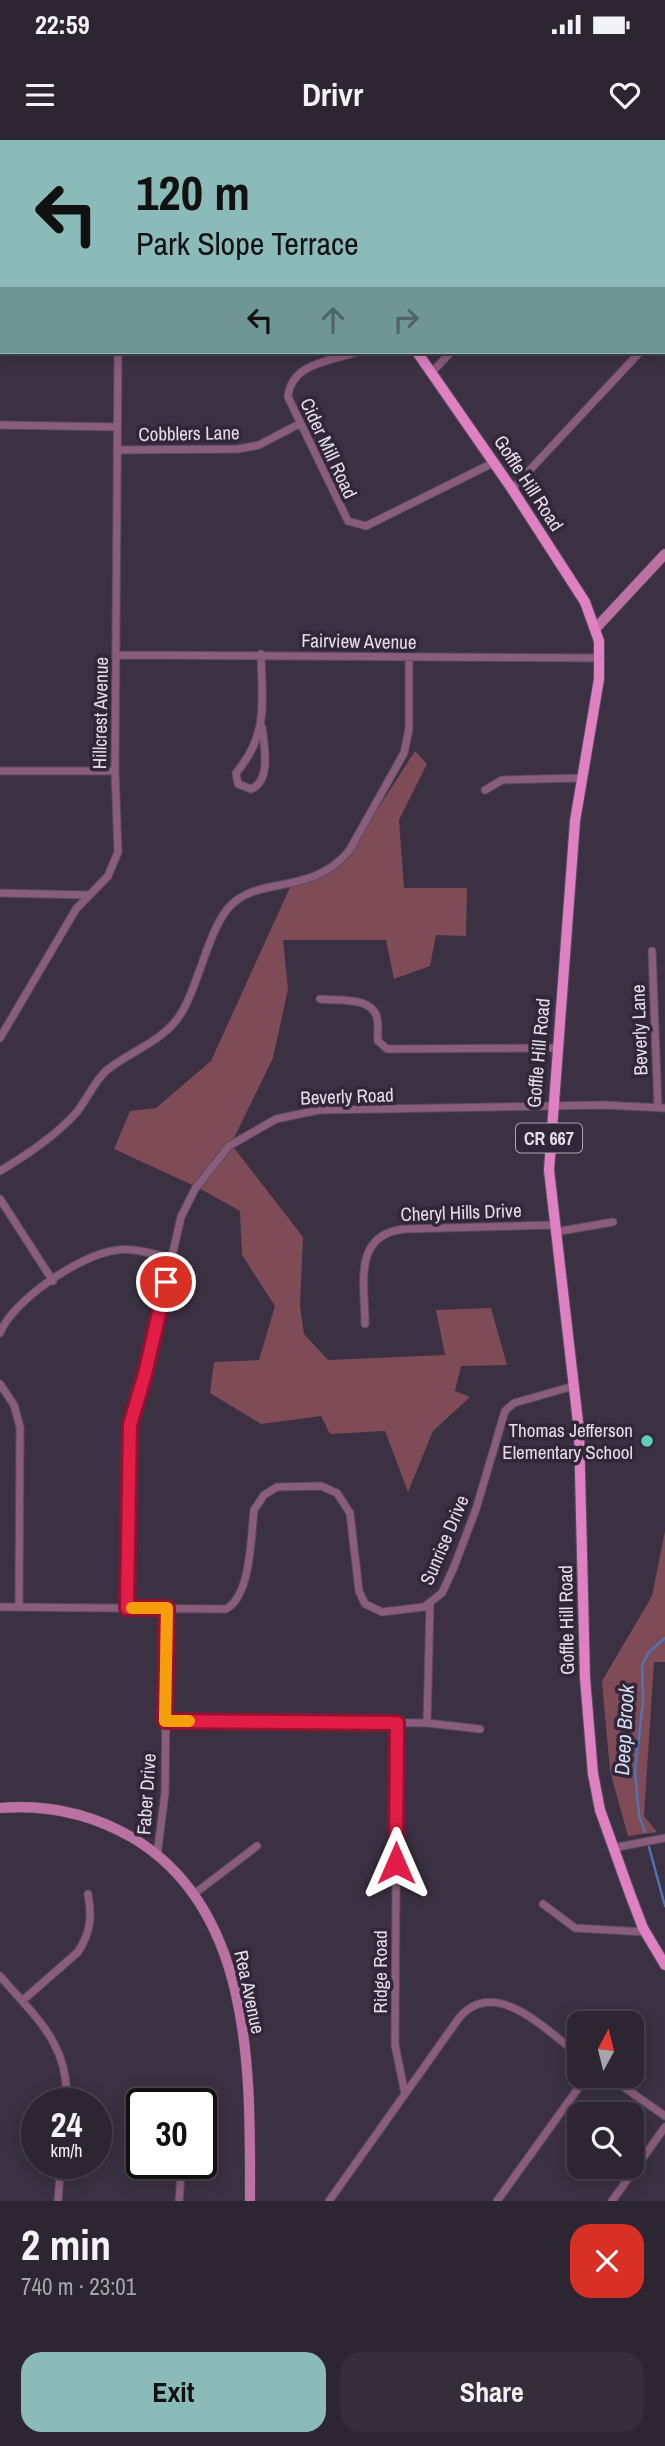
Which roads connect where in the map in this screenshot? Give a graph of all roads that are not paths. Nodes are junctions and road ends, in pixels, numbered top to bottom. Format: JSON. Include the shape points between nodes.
{"nodes":[{"id":1,"x":118,"y":354,"type":"edge"},
{"id":2,"x":351,"y":354,"type":"edge"},
{"id":3,"x":418,"y":354,"type":"edge"},
{"id":4,"x":449,"y":354,"type":"edge"},
{"id":5,"x":638,"y":354,"type":"edge"},
{"id":6,"x":432,"y":372,"type":"junction"},
{"id":7,"x":0,"y":425,"type":"edge"},
{"id":8,"x":299,"y":425,"type":"junction"},
{"id":9,"x":117,"y":427,"type":"junction"},
{"id":10,"x":117,"y":450,"type":"junction"},
{"id":11,"x":495,"y":462,"type":"junction"},
{"id":12,"x":512,"y":489,"type":"junction"},
{"id":13,"x":665,"y":554,"type":"edge"},
{"id":14,"x":596,"y":628,"type":"junction"},
{"id":15,"x":261,"y":654,"type":"junction"},
{"id":16,"x":117,"y":655,"type":"junction"},
{"id":17,"x":601,"y":657,"type":"junction"},
{"id":18,"x":409,"y":658,"type":"junction"},
{"id":19,"x":262,"y":727,"type":"junction"},
{"id":20,"x":0,"y":771,"type":"edge"},
{"id":21,"x":115,"y":771,"type":"junction"},
{"id":22,"x":581,"y":778,"type":"junction"},
{"id":23,"x":485,"y":790,"type":"dead end"},
{"id":24,"x":0,"y":893,"type":"edge"},
{"id":25,"x":89,"y":895,"type":"junction"},
{"id":26,"x":652,"y":951,"type":"dead end"},
{"id":27,"x":320,"y":999,"type":"dead end"},
{"id":28,"x":0,"y":1037,"type":"edge"},
{"id":29,"x":556,"y":1048,"type":"junction"},
{"id":30,"x":551,"y":1106,"type":"junction"},
{"id":31,"x":662,"y":1108,"type":"edge"},
{"id":32,"x":0,"y":1171,"type":"edge"},
{"id":33,"x":0,"y":1199,"type":"edge"},
{"id":34,"x":613,"y":1222,"type":"dead end"},
{"id":35,"x":555,"y":1228,"type":"junction"},
{"id":36,"x":171,"y":1258,"type":"junction"},
{"id":37,"x":53,"y":1281,"type":"junction"},
{"id":38,"x":365,"y":1324,"type":"dead end"},
{"id":39,"x":0,"y":1333,"type":"edge"},
{"id":40,"x":0,"y":1384,"type":"edge"},
{"id":41,"x":574,"y":1386,"type":"junction"},
{"id":42,"x":430,"y":1604,"type":"junction"},
{"id":43,"x":0,"y":1607,"type":"edge"},
{"id":44,"x":19,"y":1607,"type":"junction"},
{"id":45,"x":127,"y":1608,"type":"junction"},
{"id":46,"x":167,"y":1608,"type":"junction"},
{"id":47,"x":165,"y":1721,"type":"junction"},
{"id":48,"x":397,"y":1723,"type":"junction"},
{"id":49,"x":427,"y":1723,"type":"junction"},
{"id":50,"x":480,"y":1730,"type":"dead end"},
{"id":51,"x":0,"y":1808,"type":"edge"},
{"id":52,"x":665,"y":1838,"type":"edge"},
{"id":53,"x":257,"y":1846,"type":"dead end"},
{"id":54,"x":613,"y":1848,"type":"junction"},
{"id":55,"x":157,"y":1856,"type":"junction"},
{"id":56,"x":88,"y":1894,"type":"dead end"},
{"id":57,"x":194,"y":1894,"type":"junction"},
{"id":58,"x":543,"y":1904,"type":"dead end"},
{"id":59,"x":645,"y":1932,"type":"junction"},
{"id":60,"x":665,"y":1965,"type":"edge"},
{"id":61,"x":0,"y":1976,"type":"edge"},
{"id":62,"x":22,"y":2001,"type":"junction"},
{"id":63,"x":567,"y":2046,"type":"edge"},
{"id":64,"x":66,"y":2088,"type":"edge"},
{"id":65,"x":578,"y":2088,"type":"edge"},
{"id":66,"x":625,"y":2088,"type":"edge"},
{"id":67,"x":405,"y":2094,"type":"junction"},
{"id":68,"x":665,"y":2116,"type":"edge"},
{"id":69,"x":665,"y":2127,"type":"edge"},
{"id":70,"x":60,"y":2179,"type":"edge"},
{"id":71,"x":181,"y":2179,"type":"edge"},
{"id":72,"x":58,"y":2201,"type":"edge"},
{"id":73,"x":179,"y":2201,"type":"edge"},
{"id":74,"x":250,"y":2201,"type":"edge"},
{"id":75,"x":329,"y":2201,"type":"edge"},
{"id":76,"x":498,"y":2201,"type":"edge"},
{"id":77,"x":612,"y":2201,"type":"edge"}],
"edges":[{"from":1,"to":9,"type":"street","name":"Hillcrest Avenue"},
{"from":2,"to":8,"type":"street","name":"Cider Mill Road","via":[[294,376],[288,397]]},
{"from":3,"to":6,"type":"main road","name":"Goffle Hill Road","number":"CR 667"},
{"from":4,"to":6,"type":"street"},
{"from":5,"to":12,"type":"street"},
{"from":6,"to":11,"type":"main road","name":"Goffle Hill Road","number":"CR 667"},
{"from":7,"to":9,"type":"street"},
{"from":8,"to":10,"type":"street","name":"Cobblers Lane","via":[[259,445],[238,449]]},
{"from":8,"to":11,"type":"street","name":"Cider Mill Road","via":[[344,516],[360,527]]},
{"from":9,"to":10,"type":"street","name":"Hillcrest Avenue"},
{"from":10,"to":16,"type":"street","name":"Hillcrest Avenue"},
{"from":11,"to":12,"type":"main road","name":"Goffle Hill Road","number":"CR 667"},
{"from":12,"to":14,"type":"main road","name":"Goffle Hill Road","number":"CR 667","via":[[585,602]]},
{"from":13,"to":14,"type":"street"},
{"from":14,"to":17,"type":"main road","name":"Goffle Hill Road","number":"CR 667"},
{"from":15,"to":16,"type":"street","name":"Fairview Avenue"},
{"from":15,"to":18,"type":"street","name":"Fairview Avenue"},
{"from":15,"to":19,"type":"street"},
{"from":16,"to":21,"type":"street","name":"Hillcrest Avenue"},
{"from":17,"to":18,"type":"street","name":"Fairview Avenue"},
{"from":17,"to":22,"type":"main road","name":"Goffle Hill Road","number":"CR 667"},
{"from":18,"to":32,"type":"street","via":[[409,729],[404,754],[349,852],[316,878],[263,890],[233,903],[173,1024],[107,1070],[59,1130]]},
{"from":19,"to":19,"type":"street","via":[[256,746],[236,773],[238,784],[251,789],[261,781],[263,770]]},
{"from":20,"to":21,"type":"street"},
{"from":21,"to":25,"type":"street","name":"Hillcrest Avenue","via":[[118,852],[108,876]]},
{"from":22,"to":23,"type":"street","via":[[502,780]]},
{"from":22,"to":29,"type":"main road","name":"Goffle Hill Road","number":"CR 667"},
{"from":24,"to":25,"type":"street"},
{"from":25,"to":28,"type":"street","name":"Hillcrest Avenue","via":[[76,909]]},
{"from":26,"to":31,"type":"street","name":"Beverly Lane"},
{"from":27,"to":29,"type":"street","via":[[370,1007],[377,1019],[378,1041],[387,1049]]},
{"from":29,"to":30,"type":"main road","name":"Goffle Hill Road","number":"CR 667"},
{"from":30,"to":31,"type":"street","name":"Beverly Road"},
{"from":30,"to":35,"type":"main road","name":"Goffle Hill Road","number":"CR 667","via":[[548,1154]]},
{"from":30,"to":36,"type":"street","name":"Beverly Road","via":[[319,1110],[276,1119],[241,1137],[212,1164],[187,1202]]},
{"from":33,"to":37,"type":"street"},
{"from":34,"to":35,"type":"street"},
{"from":35,"to":38,"type":"street","name":"Cheryl Hills Drive","via":[[383,1233],[369,1246],[366,1258]]},
{"from":35,"to":41,"type":"main road","name":"Goffle Hill Road","number":"CR 667"},
{"from":36,"to":37,"type":"street","via":[[132,1250],[102,1252]]},
{"from":36,"to":45,"type":"street","name":"Beverly Road","via":[[130,1425]]},
{"from":37,"to":39,"type":"street","via":[[23,1301]]},
{"from":40,"to":44,"type":"street","via":[[20,1427]]},
{"from":41,"to":42,"type":"street","name":"Sunrise Drive","via":[[514,1403],[505,1411],[476,1509],[442,1592]]},
{"from":41,"to":54,"type":"main road","name":"Goffle Hill Road","number":"CR 667","via":[[586,1714],[597,1798]]},
{"from":42,"to":46,"type":"street","name":"Sunrise Drive","via":[[382,1612],[370,1608],[359,1591],[350,1513],[342,1498],[321,1486],[284,1486],[264,1495],[254,1510],[237,1602],[220,1610]]},
{"from":42,"to":49,"type":"street"},
{"from":43,"to":44,"type":"street","name":"Sunrise Drive"},
{"from":44,"to":45,"type":"street","name":"Sunrise Drive"},
{"from":45,"to":46,"type":"street","name":"Sunrise Drive"},
{"from":46,"to":47,"type":"street","name":"Faber Drive"},
{"from":47,"to":48,"type":"street"},
{"from":47,"to":55,"type":"street","name":"Faber Drive","via":[[165,1793]]},
{"from":48,"to":49,"type":"street"},
{"from":48,"to":67,"type":"street","name":"Ridge Road","via":[[395,2045]]},
{"from":49,"to":50,"type":"street"},
{"from":51,"to":55,"type":"street","name":"Rea Avenue","via":[[41,1808],[88,1817],[117,1829]]},
{"from":52,"to":54,"type":"street"},
{"from":53,"to":57,"type":"street"},
{"from":54,"to":59,"type":"main road","name":"Goffle Hill Road","number":"CR 667"},
{"from":55,"to":57,"type":"street","name":"Rea Avenue"},
{"from":56,"to":62,"type":"street","via":[[91,1914],[84,1943]]},
{"from":57,"to":74,"type":"street","name":"Rea Avenue","via":[[222,1944],[235,1989],[247,2093]]},
{"from":58,"to":59,"type":"street","via":[[586,1931]]},
{"from":59,"to":60,"type":"main road","name":"Goffle Hill Road","number":"CR 667"},
{"from":61,"to":62,"type":"street"},
{"from":62,"to":64,"type":"street","via":[[60,2052]]},
{"from":63,"to":67,"type":"street","via":[[509,2005],[482,2001],[459,2018]]},
{"from":65,"to":76,"type":"street"},
{"from":66,"to":68,"type":"street"},
{"from":67,"to":75,"type":"street"},
{"from":69,"to":77,"type":"street"},
{"from":70,"to":72,"type":"street"},
{"from":71,"to":73,"type":"street"}]}
